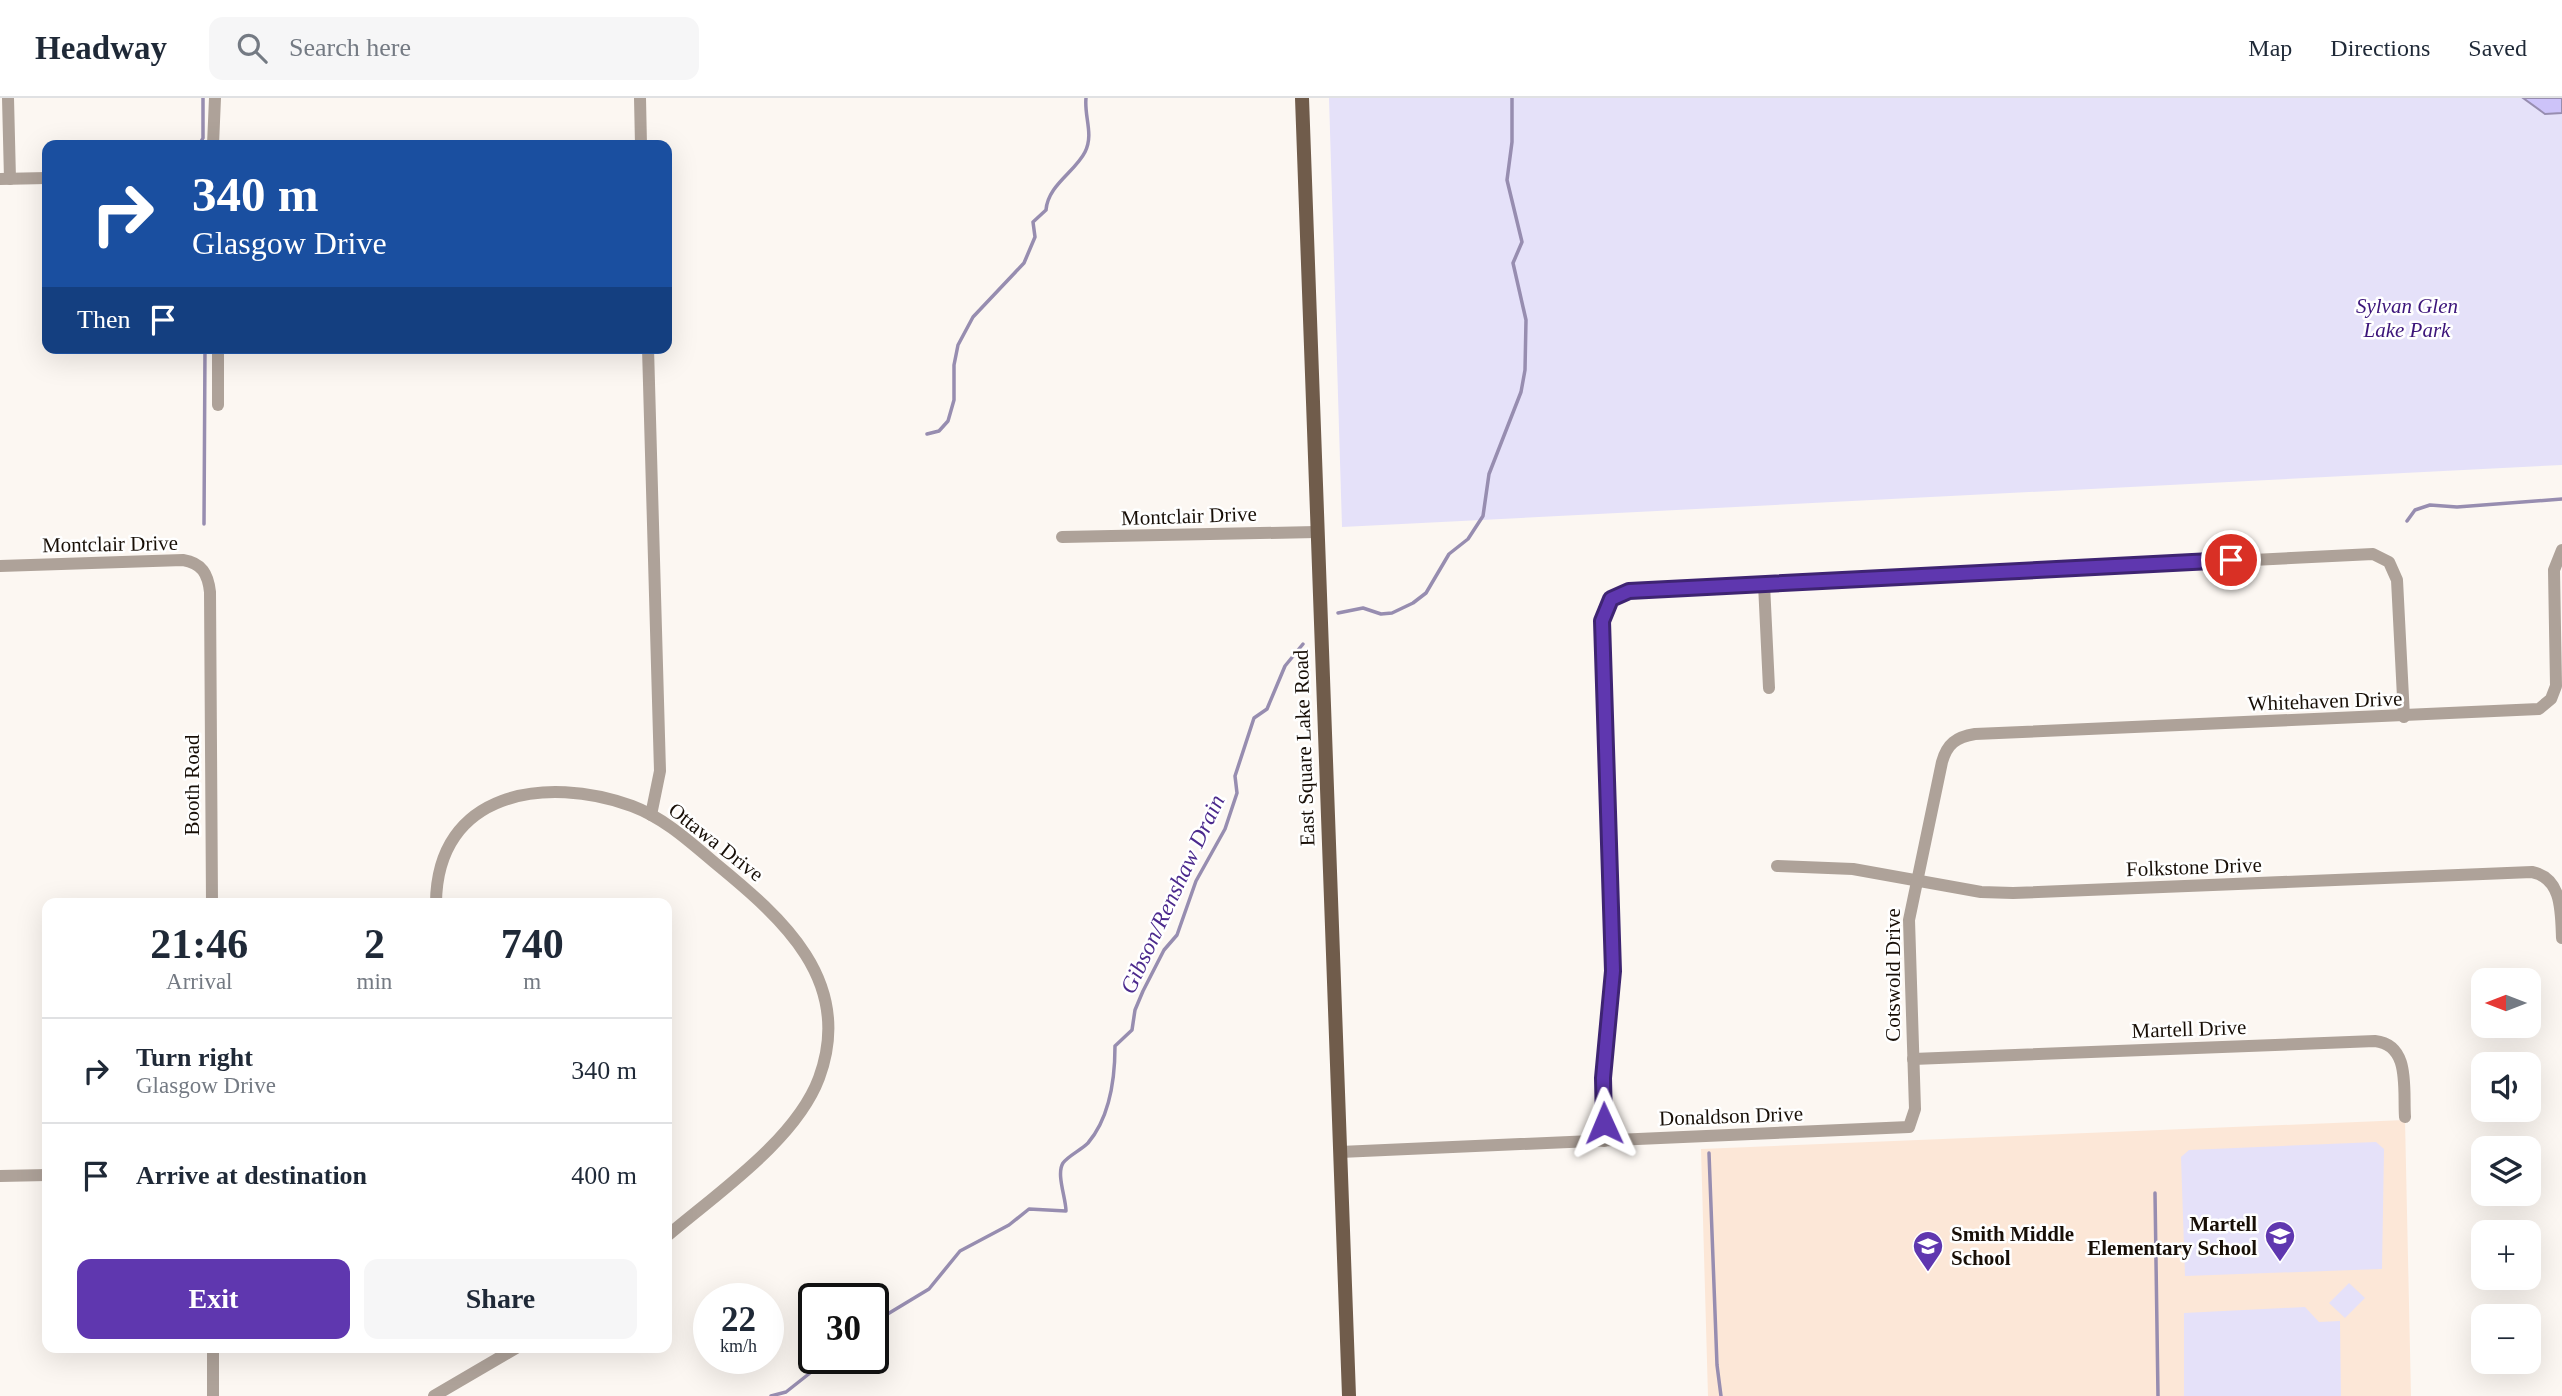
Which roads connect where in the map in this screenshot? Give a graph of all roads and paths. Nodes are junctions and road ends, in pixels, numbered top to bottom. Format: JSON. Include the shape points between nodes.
{"nodes":[{"id":1,"x":8,"y":98,"type":"edge"},
{"id":2,"x":215,"y":98,"type":"edge"},
{"id":3,"x":640,"y":98,"type":"edge"},
{"id":4,"x":1302,"y":98,"type":"edge"},
{"id":5,"x":213,"y":140,"type":"edge"},
{"id":6,"x":641,"y":140,"type":"edge"},
{"id":7,"x":42,"y":178,"type":"edge"},
{"id":8,"x":5,"y":179,"type":"edge"},
{"id":9,"x":218,"y":354,"type":"edge"},
{"id":10,"x":648,"y":354,"type":"edge"},
{"id":11,"x":218,"y":405,"type":"dead end"},
{"id":12,"x":1316,"y":532,"type":"junction"},
{"id":13,"x":1062,"y":537,"type":"dead end"},
{"id":14,"x":2562,"y":550,"type":"edge"},
{"id":15,"x":0,"y":566,"type":"edge"},
{"id":16,"x":1764,"y":584,"type":"junction"},
{"id":17,"x":211,"y":667,"type":"joint"},
{"id":18,"x":1769,"y":688,"type":"dead end"},
{"id":19,"x":2404,"y":717,"type":"junction"},
{"id":20,"x":1949,"y":746,"type":"joint"},
{"id":21,"x":651,"y":815,"type":"junction"},
{"id":22,"x":1777,"y":866,"type":"dead end"},
{"id":23,"x":1916,"y":880,"type":"junction"},
{"id":24,"x":212,"y":898,"type":"edge"},
{"id":25,"x":437,"y":898,"type":"edge"},
{"id":26,"x":2562,"y":938,"type":"edge"},
{"id":27,"x":1913,"y":1059,"type":"junction"},
{"id":28,"x":2405,"y":1116,"type":"dead end"},
{"id":29,"x":1913,"y":1124,"type":"joint"},
{"id":30,"x":1604,"y":1141,"type":"junction"},
{"id":31,"x":1340,"y":1152,"type":"junction"},
{"id":32,"x":42,"y":1175,"type":"edge"},
{"id":33,"x":0,"y":1176,"type":"edge"},
{"id":34,"x":672,"y":1232,"type":"edge"},
{"id":35,"x":213,"y":1353,"type":"edge"},
{"id":36,"x":507,"y":1353,"type":"edge"},
{"id":37,"x":213,"y":1396,"type":"edge"},
{"id":38,"x":434,"y":1396,"type":"edge"},
{"id":39,"x":1349,"y":1396,"type":"edge"}],
"edges":[{"from":1,"to":8,"type":"street"},
{"from":2,"to":5,"type":"street"},
{"from":3,"to":6,"type":"street"},
{"from":4,"to":12,"type":"main road","name":"East Square Lake Road"},
{"from":7,"to":8,"type":"street"},
{"from":9,"to":11,"type":"street"},
{"from":10,"to":21,"type":"street","name":"Ottawa Drive","via":[[660,771]]},
{"from":12,"to":13,"type":"street","name":"Montclair Drive"},
{"from":12,"to":31,"type":"main road","name":"East Square Lake Road"},
{"from":14,"to":19,"type":"street","name":"Whitehaven Drive","via":[[2553,570],[2556,686],[2546,705],[2519,712]]},
{"from":15,"to":17,"type":"street","name":"Montclair Drive","via":[[195,563],[209,584]]},
{"from":16,"to":18,"type":"street"},
{"from":16,"to":19,"type":"street","via":[[2373,554],[2389,562],[2397,580]]},
{"from":16,"to":30,"type":"street","via":[[1629,591],[1611,599],[1602,621],[1613,971],[1603,1078]]},
{"from":17,"to":24,"type":"street","name":"Booth Road"},
{"from":19,"to":20,"type":"street","name":"Whitehaven Drive","via":[[1975,734],[1960,737]]},
{"from":20,"to":23,"type":"street","name":"Cotswold Drive"},
{"from":21,"to":25,"type":"street","via":[[619,802],[578,794],[531,794],[495,802],[470,818],[452,841],[440,868]]},
{"from":21,"to":34,"type":"street","name":"Ottawa Drive","via":[[731,876],[787,929],[818,975],[828,1020],[820,1077],[796,1117],[757,1158]]},
{"from":22,"to":23,"type":"street","name":"Folkstone Drive","via":[[1853,869]]},
{"from":23,"to":26,"type":"street","name":"Folkstone Drive","via":[[2013,894],[2532,873],[2547,877],[2557,888]]},
{"from":23,"to":27,"type":"street","name":"Cotswold Drive","via":[[1909,920]]},
{"from":27,"to":28,"type":"street","name":"Martell Drive","via":[[2375,1041],[2388,1043],[2401,1059]]},
{"from":27,"to":29,"type":"street","name":"Cotswold Drive"},
{"from":29,"to":30,"type":"street","name":"Donaldson Drive"},
{"from":30,"to":31,"type":"street","name":"Donaldson Drive"},
{"from":31,"to":39,"type":"main road","name":"East Square Lake Road"},
{"from":32,"to":33,"type":"street"},
{"from":35,"to":37,"type":"street"},
{"from":36,"to":38,"type":"street"}]}
